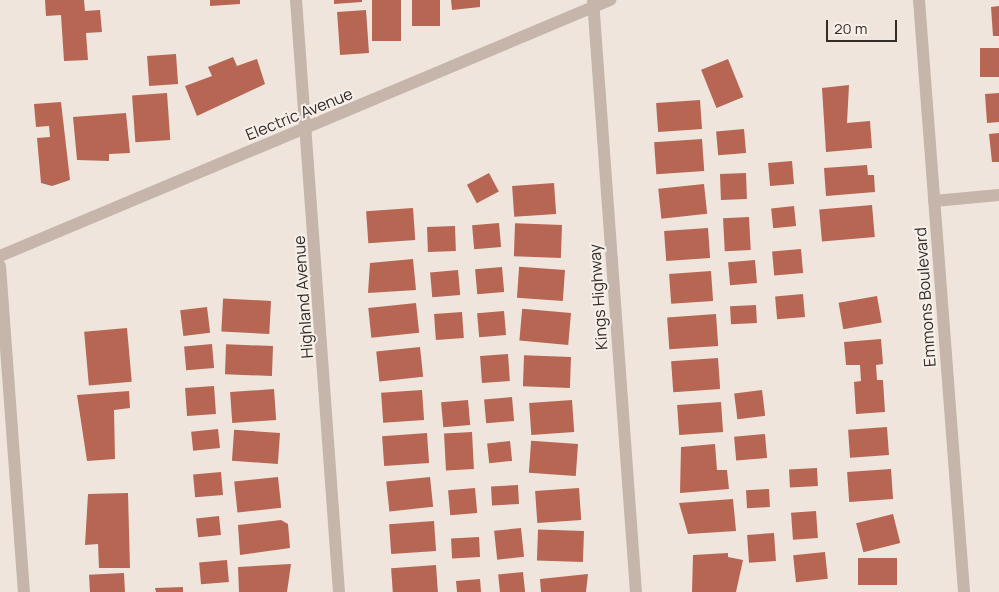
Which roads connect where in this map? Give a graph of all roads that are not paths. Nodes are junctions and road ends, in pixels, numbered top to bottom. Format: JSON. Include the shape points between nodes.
{"nodes":[{"id":1,"x":296,"y":0,"type":"edge"},
{"id":2,"x":610,"y":0,"type":"edge"},
{"id":3,"x":919,"y":0,"type":"edge"},
{"id":4,"x":593,"y":3,"type":"edge"},
{"id":5,"x":305,"y":129,"type":"junction"},
{"id":6,"x":999,"y":195,"type":"edge"},
{"id":7,"x":934,"y":202,"type":"junction"},
{"id":8,"x":0,"y":256,"type":"edge"},
{"id":9,"x":0,"y":266,"type":"edge"},
{"id":10,"x":24,"y":592,"type":"edge"},
{"id":11,"x":340,"y":592,"type":"edge"},
{"id":12,"x":636,"y":592,"type":"edge"},
{"id":13,"x":964,"y":592,"type":"edge"}],
"edges":[{"from":1,"to":5,"type":"street","name":"Highland Avenue"},
{"from":2,"to":4,"type":"street","name":"Electric Avenue"},
{"from":3,"to":7,"type":"street","name":"Emmons Boulevard"},
{"from":4,"to":5,"type":"street","name":"Electric Avenue"},
{"from":4,"to":12,"type":"street","name":"Kings Highway"},
{"from":5,"to":8,"type":"street","name":"Electric Avenue"},
{"from":5,"to":11,"type":"street","name":"Highland Avenue"},
{"from":6,"to":7,"type":"street"},
{"from":7,"to":13,"type":"street","name":"Emmons Boulevard"},
{"from":9,"to":10,"type":"street"}]}
